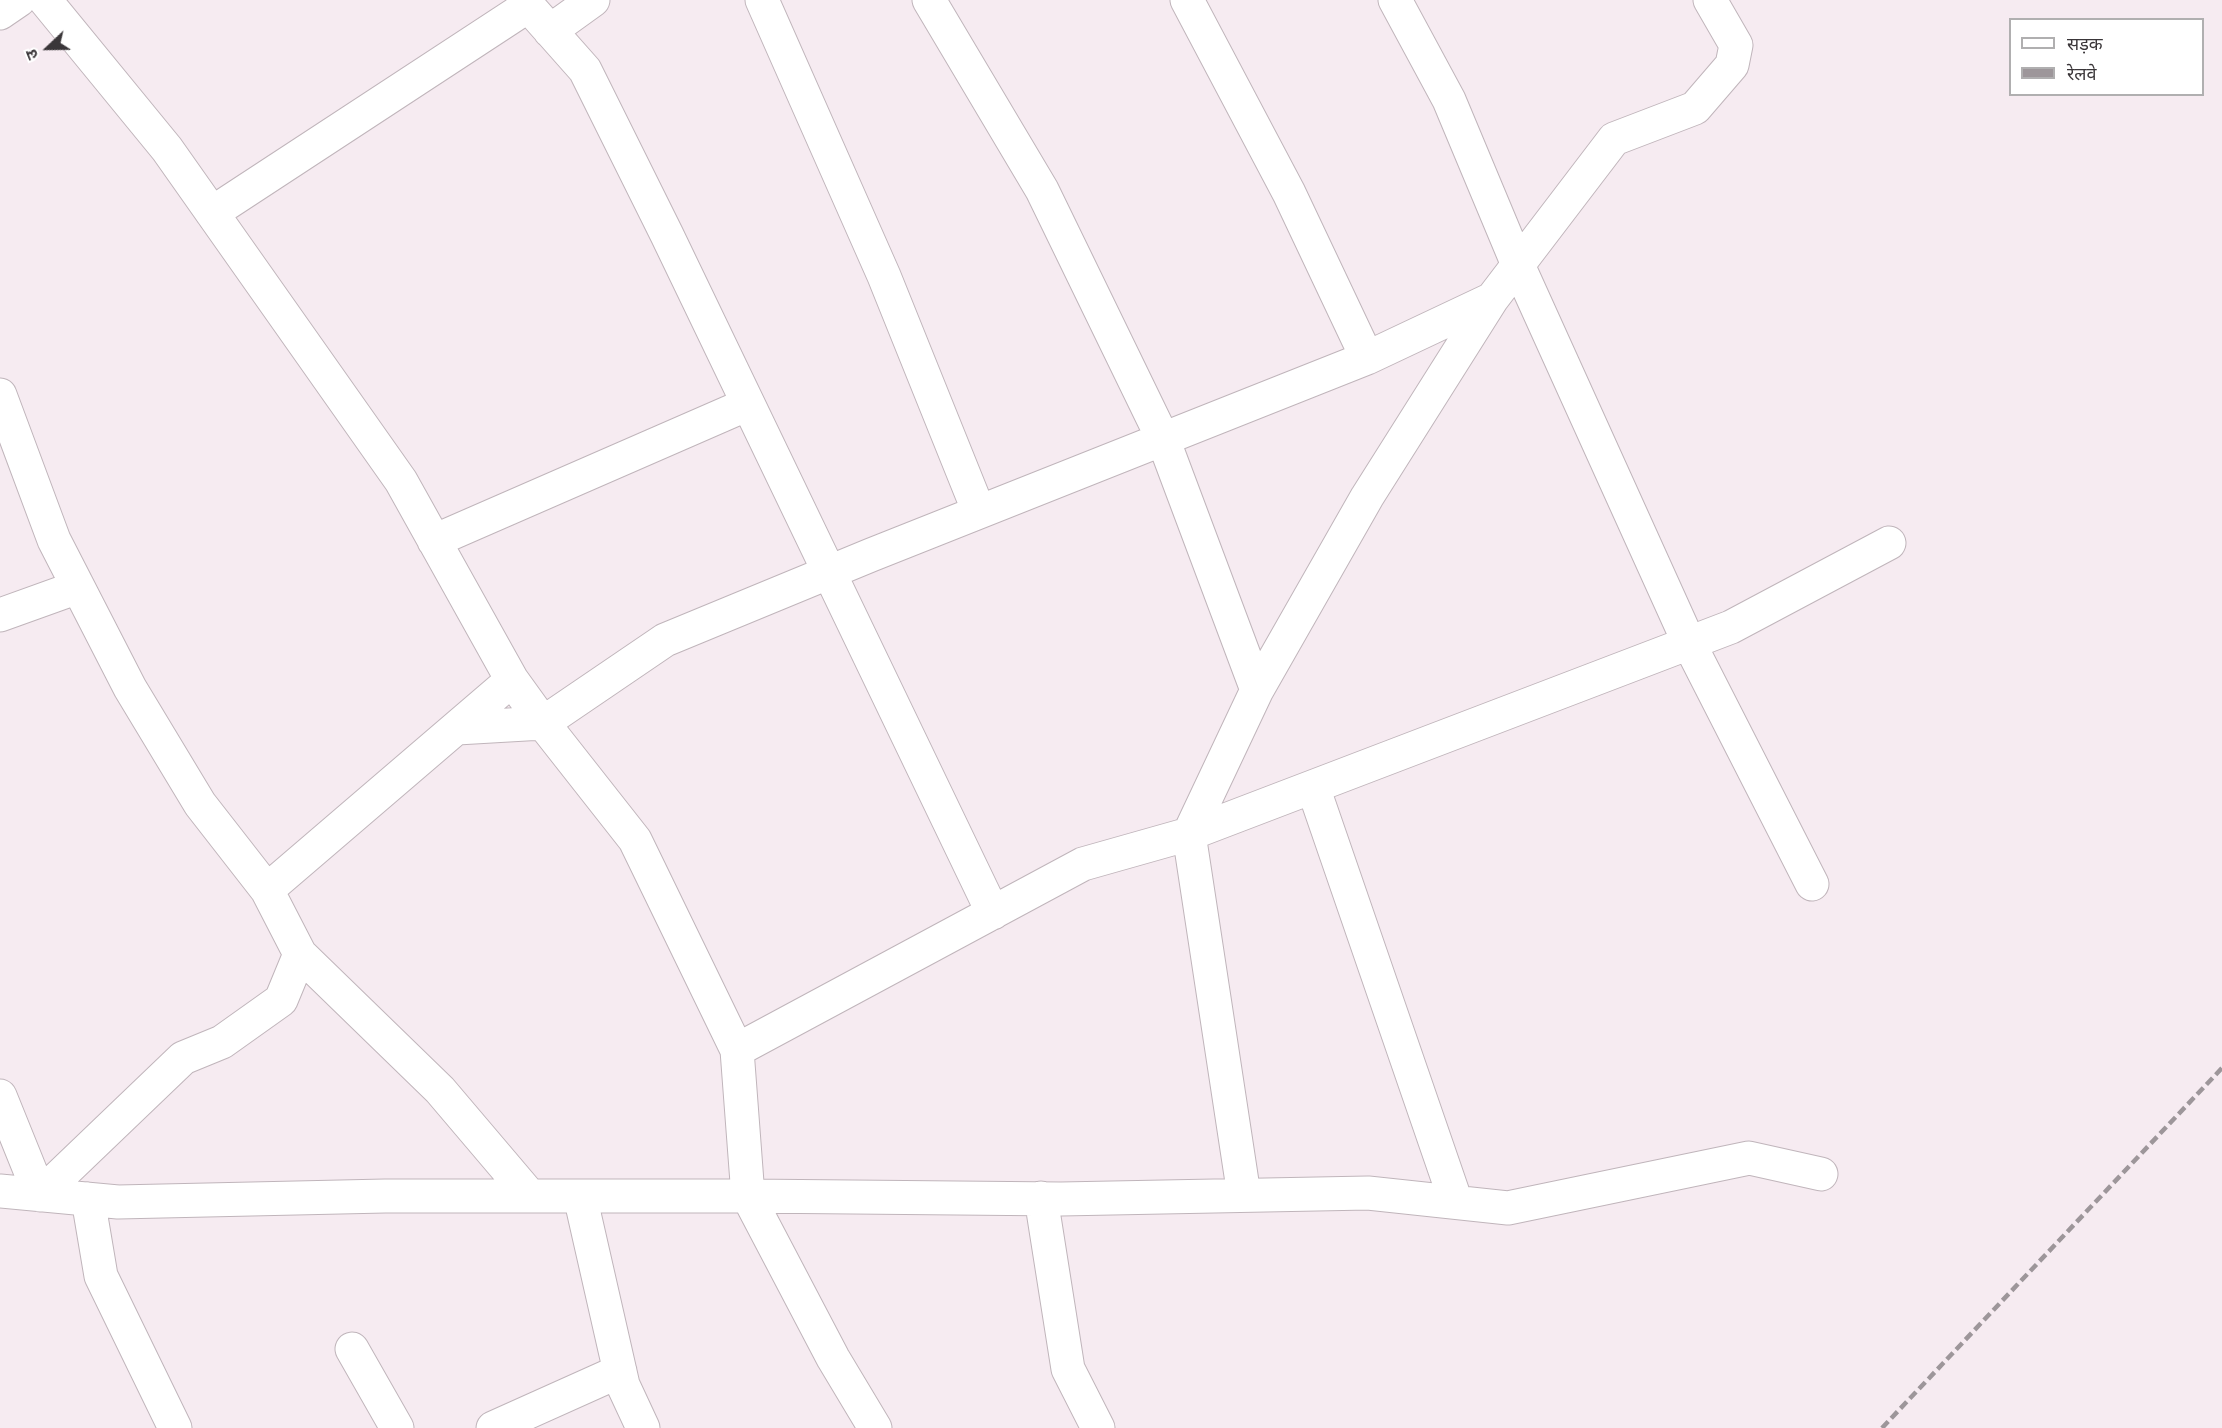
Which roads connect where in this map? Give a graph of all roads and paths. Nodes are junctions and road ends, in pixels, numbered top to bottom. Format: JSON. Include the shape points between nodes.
{"nodes":[{"id":1,"x":20,"y":0,"type":"edge"},
{"id":2,"x":45,"y":0,"type":"edge"},
{"id":3,"x":592,"y":0,"type":"edge"},
{"id":4,"x":762,"y":0,"type":"edge"},
{"id":5,"x":929,"y":0,"type":"edge"},
{"id":6,"x":1187,"y":0,"type":"edge"},
{"id":7,"x":1395,"y":0,"type":"edge"},
{"id":8,"x":1710,"y":0,"type":"edge"},
{"id":9,"x":525,"y":3,"type":"edge"},
{"id":10,"x":0,"y":13,"type":"edge"},
{"id":11,"x":550,"y":31,"type":"junction"},
{"id":12,"x":212,"y":213,"type":"junction"},
{"id":13,"x":1518,"y":265,"type":"junction"},
{"id":14,"x":1492,"y":299,"type":"junction"},
{"id":15,"x":1367,"y":358,"type":"junction"},
{"id":16,"x":0,"y":395,"type":"edge"},
{"id":17,"x":748,"y":404,"type":"junction"},
{"id":18,"x":1163,"y":439,"type":"junction"},
{"id":19,"x":979,"y":512,"type":"junction"},
{"id":20,"x":434,"y":542,"type":"junction"},
{"id":21,"x":1889,"y":543,"type":"dead end"},
{"id":22,"x":829,"y":572,"type":"junction"},
{"id":23,"x":78,"y":586,"type":"junction"},
{"id":24,"x":0,"y":615,"type":"edge"},
{"id":25,"x":1689,"y":643,"type":"junction"},
{"id":26,"x":512,"y":680,"type":"junction"},
{"id":27,"x":1257,"y":690,"type":"junction"},
{"id":28,"x":543,"y":723,"type":"junction"},
{"id":29,"x":457,"y":728,"type":"junction"},
{"id":30,"x":1312,"y":787,"type":"junction"},
{"id":31,"x":1189,"y":834,"type":"junction"},
{"id":32,"x":1812,"y":884,"type":"dead end"},
{"id":33,"x":267,"y":890,"type":"junction"},
{"id":34,"x":993,"y":912,"type":"junction"},
{"id":35,"x":300,"y":954,"type":"junction"},
{"id":36,"x":737,"y":1050,"type":"junction"},
{"id":37,"x":0,"y":1096,"type":"edge"},
{"id":38,"x":1821,"y":1174,"type":"dead end"},
{"id":39,"x":0,"y":1191,"type":"edge"},
{"id":40,"x":40,"y":1195,"type":"junction"},
{"id":41,"x":1244,"y":1195,"type":"junction"},
{"id":42,"x":530,"y":1196,"type":"junction"},
{"id":43,"x":580,"y":1196,"type":"junction"},
{"id":44,"x":748,"y":1196,"type":"junction"},
{"id":45,"x":1041,"y":1198,"type":"junction"},
{"id":46,"x":88,"y":1199,"type":"junction"},
{"id":47,"x":1456,"y":1202,"type":"junction"},
{"id":48,"x":352,"y":1349,"type":"dead end"},
{"id":49,"x":620,"y":1371,"type":"junction"},
{"id":50,"x":175,"y":1428,"type":"edge"},
{"id":51,"x":397,"y":1428,"type":"edge"},
{"id":52,"x":493,"y":1428,"type":"edge"},
{"id":53,"x":643,"y":1428,"type":"edge"},
{"id":54,"x":875,"y":1428,"type":"edge"},
{"id":55,"x":1098,"y":1428,"type":"edge"}],
"edges":[{"from":1,"to":10,"type":"street"},
{"from":2,"to":12,"type":"street","via":[[167,149]]},
{"from":3,"to":11,"type":"street"},
{"from":4,"to":19,"type":"street","via":[[884,276]]},
{"from":5,"to":18,"type":"street","via":[[1042,190]]},
{"from":6,"to":15,"type":"street","via":[[1289,194]]},
{"from":7,"to":13,"type":"street","via":[[1449,100]]},
{"from":8,"to":13,"type":"street","via":[[1736,45],[1732,65],[1695,108],[1614,139]]},
{"from":9,"to":11,"type":"street"},
{"from":9,"to":12,"type":"street"},
{"from":11,"to":17,"type":"street","via":[[585,70]]},
{"from":12,"to":20,"type":"street","via":[[401,480]]},
{"from":13,"to":14,"type":"street"},
{"from":13,"to":25,"type":"street"},
{"from":14,"to":15,"type":"street"},
{"from":14,"to":27,"type":"street","via":[[1367,497]]},
{"from":15,"to":18,"type":"street"},
{"from":16,"to":23,"type":"street","via":[[54,540]]},
{"from":17,"to":20,"type":"street"},
{"from":17,"to":22,"type":"street"},
{"from":18,"to":19,"type":"street"},
{"from":18,"to":27,"type":"street"},
{"from":19,"to":22,"type":"street"},
{"from":20,"to":26,"type":"street"},
{"from":21,"to":25,"type":"street","via":[[1731,627]]},
{"from":22,"to":28,"type":"street","via":[[665,640]]},
{"from":22,"to":34,"type":"street"},
{"from":23,"to":24,"type":"street"},
{"from":23,"to":33,"type":"street","via":[[130,688],[200,804]]},
{"from":25,"to":30,"type":"street"},
{"from":25,"to":32,"type":"street"},
{"from":26,"to":28,"type":"street"},
{"from":26,"to":29,"type":"street"},
{"from":27,"to":31,"type":"street"},
{"from":28,"to":29,"type":"street"},
{"from":28,"to":36,"type":"street","via":[[635,840]]},
{"from":29,"to":33,"type":"street"},
{"from":30,"to":31,"type":"street"},
{"from":30,"to":47,"type":"street"},
{"from":31,"to":34,"type":"street","via":[[1083,864]]},
{"from":31,"to":41,"type":"street"},
{"from":33,"to":35,"type":"street"},
{"from":34,"to":36,"type":"street"},
{"from":35,"to":40,"type":"street","via":[[281,1000],[222,1042],[183,1058]]},
{"from":35,"to":42,"type":"street","via":[[440,1090]]},
{"from":36,"to":44,"type":"street"},
{"from":37,"to":40,"type":"street"},
{"from":38,"to":47,"type":"street","via":[[1749,1158],[1508,1208]]},
{"from":39,"to":40,"type":"street"},
{"from":40,"to":46,"type":"street"},
{"from":41,"to":45,"type":"street"},
{"from":41,"to":47,"type":"street","via":[[1368,1193]]},
{"from":42,"to":43,"type":"street"},
{"from":42,"to":46,"type":"street","via":[[118,1202]]},
{"from":43,"to":44,"type":"street"},
{"from":43,"to":49,"type":"street"},
{"from":44,"to":45,"type":"street"},
{"from":44,"to":54,"type":"street","via":[[833,1358]]},
{"from":45,"to":55,"type":"street","via":[[1068,1369]]},
{"from":46,"to":50,"type":"street","via":[[101,1276]]},
{"from":48,"to":51,"type":"street"},
{"from":49,"to":52,"type":"street"},
{"from":49,"to":53,"type":"street"}]}
